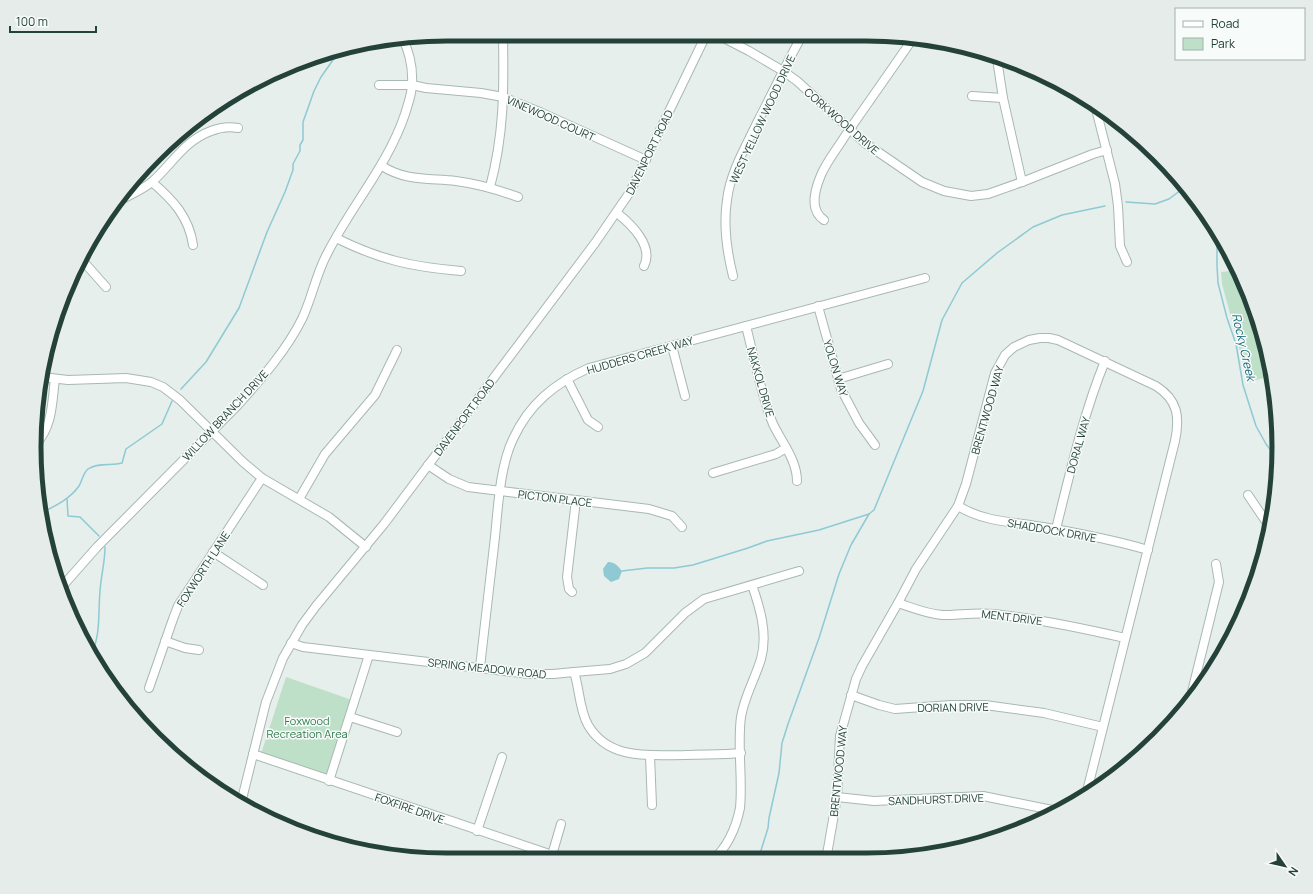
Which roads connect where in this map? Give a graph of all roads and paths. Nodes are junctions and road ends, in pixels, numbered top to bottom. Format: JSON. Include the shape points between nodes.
{"nodes":[{"id":1,"x":503,"y":41,"type":"edge"},
{"id":2,"x":703,"y":41,"type":"edge"},
{"id":3,"x":730,"y":41,"type":"edge"},
{"id":4,"x":800,"y":41,"type":"edge"},
{"id":5,"x":404,"y":43,"type":"edge"},
{"id":6,"x":910,"y":43,"type":"edge"},
{"id":7,"x":998,"y":63,"type":"edge"},
{"id":8,"x":783,"y":71,"type":"junction"},
{"id":9,"x":380,"y":85,"type":"dead end"},
{"id":10,"x":412,"y":85,"type":"junction"},
{"id":11,"x":972,"y":96,"type":"dead end"},
{"id":12,"x":503,"y":97,"type":"junction"},
{"id":13,"x":1003,"y":98,"type":"junction"},
{"id":14,"x":1097,"y":113,"type":"edge"},
{"id":15,"x":238,"y":128,"type":"dead end"},
{"id":16,"x":850,"y":130,"type":"junction"},
{"id":17,"x":1107,"y":150,"type":"junction"},
{"id":18,"x":646,"y":160,"type":"junction"},
{"id":19,"x":382,"y":166,"type":"junction"},
{"id":20,"x":152,"y":182,"type":"junction"},
{"id":21,"x":1022,"y":182,"type":"junction"},
{"id":22,"x":490,"y":187,"type":"junction"},
{"id":23,"x":129,"y":195,"type":"edge"},
{"id":24,"x":518,"y":197,"type":"dead end"},
{"id":25,"x":617,"y":212,"type":"junction"},
{"id":26,"x":824,"y":220,"type":"dead end"},
{"id":27,"x":336,"y":238,"type":"junction"},
{"id":28,"x":193,"y":245,"type":"dead end"},
{"id":29,"x":1127,"y":262,"type":"dead end"},
{"id":30,"x":85,"y":263,"type":"edge"},
{"id":31,"x":644,"y":266,"type":"dead end"},
{"id":32,"x":461,"y":271,"type":"dead end"},
{"id":33,"x":733,"y":276,"type":"dead end"},
{"id":34,"x":925,"y":278,"type":"dead end"},
{"id":35,"x":106,"y":287,"type":"dead end"},
{"id":36,"x":818,"y":306,"type":"junction"},
{"id":37,"x":746,"y":326,"type":"junction"},
{"id":38,"x":672,"y":346,"type":"junction"},
{"id":39,"x":397,"y":350,"type":"dead end"},
{"id":40,"x":1105,"y":361,"type":"junction"},
{"id":41,"x":888,"y":364,"type":"dead end"},
{"id":42,"x":47,"y":378,"type":"edge"},
{"id":43,"x":55,"y":379,"type":"junction"},
{"id":44,"x":567,"y":379,"type":"junction"},
{"id":45,"x":838,"y":379,"type":"junction"},
{"id":46,"x":685,"y":396,"type":"dead end"},
{"id":47,"x":598,"y":427,"type":"dead end"},
{"id":48,"x":212,"y":431,"type":"junction"},
{"id":49,"x":41,"y":437,"type":"edge"},
{"id":50,"x":875,"y":445,"type":"dead end"},
{"id":51,"x":786,"y":448,"type":"junction"},
{"id":52,"x":428,"y":466,"type":"junction"},
{"id":53,"x":712,"y":473,"type":"dead end"},
{"id":54,"x":262,"y":478,"type":"junction"},
{"id":55,"x":797,"y":480,"type":"dead end"},
{"id":56,"x":500,"y":491,"type":"junction"},
{"id":57,"x":1248,"y":495,"type":"dead end"},
{"id":58,"x":299,"y":499,"type":"junction"},
{"id":59,"x":576,"y":500,"type":"junction"},
{"id":60,"x":958,"y":506,"type":"junction"},
{"id":61,"x":1265,"y":520,"type":"edge"},
{"id":62,"x":682,"y":527,"type":"dead end"},
{"id":63,"x":1056,"y":529,"type":"junction"},
{"id":64,"x":366,"y":547,"type":"junction"},
{"id":65,"x":1148,"y":550,"type":"junction"},
{"id":66,"x":213,"y":552,"type":"junction"},
{"id":67,"x":1216,"y":564,"type":"dead end"},
{"id":68,"x":799,"y":571,"type":"dead end"},
{"id":69,"x":65,"y":583,"type":"edge"},
{"id":70,"x":752,"y":585,"type":"junction"},
{"id":71,"x":263,"y":586,"type":"dead end"},
{"id":72,"x":572,"y":592,"type":"dead end"},
{"id":73,"x":898,"y":603,"type":"junction"},
{"id":74,"x":1126,"y":638,"type":"junction"},
{"id":75,"x":165,"y":641,"type":"junction"},
{"id":76,"x":291,"y":643,"type":"junction"},
{"id":77,"x":198,"y":650,"type":"dead end"},
{"id":78,"x":369,"y":655,"type":"junction"},
{"id":79,"x":480,"y":667,"type":"junction"},
{"id":80,"x":574,"y":672,"type":"junction"},
{"id":81,"x":1199,"y":680,"type":"edge"},
{"id":82,"x":149,"y":688,"type":"dead end"},
{"id":83,"x":851,"y":695,"type":"junction"},
{"id":84,"x":350,"y":717,"type":"junction"},
{"id":85,"x":1104,"y":726,"type":"junction"},
{"id":86,"x":397,"y":732,"type":"dead end"},
{"id":87,"x":740,"y":753,"type":"junction"},
{"id":88,"x":253,"y":754,"type":"junction"},
{"id":89,"x":650,"y":756,"type":"junction"},
{"id":90,"x":502,"y":757,"type":"dead end"},
{"id":91,"x":329,"y":781,"type":"junction"},
{"id":92,"x":1088,"y":787,"type":"edge"},
{"id":93,"x":837,"y":797,"type":"junction"},
{"id":94,"x":243,"y":798,"type":"edge"},
{"id":95,"x":652,"y":805,"type":"dead end"},
{"id":96,"x":1049,"y":809,"type":"edge"},
{"id":97,"x":562,"y":824,"type":"dead end"},
{"id":98,"x":477,"y":831,"type":"junction"},
{"id":99,"x":543,"y":853,"type":"edge"},
{"id":100,"x":553,"y":853,"type":"edge"},
{"id":101,"x":719,"y":853,"type":"edge"},
{"id":102,"x":827,"y":853,"type":"edge"}],
"edges":[{"from":1,"to":12,"type":"street"},
{"from":2,"to":18,"type":"street","name":"DAVENPORT ROAD"},
{"from":3,"to":8,"type":"street","name":"CORKWOOD DRIVE"},
{"from":4,"to":8,"type":"street","name":"WEST YELLOW WOOD DRIVE"},
{"from":5,"to":10,"type":"street","name":"WILLOW BRANCH DRIVE","via":[[409,55]]},
{"from":6,"to":16,"type":"street"},
{"from":7,"to":13,"type":"street"},
{"from":8,"to":16,"type":"street","name":"CORKWOOD DRIVE"},
{"from":8,"to":33,"type":"street","name":"WEST YELLOW WOOD DRIVE","via":[[740,160],[728,191],[726,230]]},
{"from":9,"to":10,"type":"street","name":"VINEWOOD COURT"},
{"from":10,"to":12,"type":"street","name":"VINEWOOD COURT"},
{"from":10,"to":19,"type":"street","name":"WILLOW BRANCH DRIVE","via":[[403,120]]},
{"from":11,"to":13,"type":"street"},
{"from":12,"to":18,"type":"street","name":"VINEWOOD COURT"},
{"from":12,"to":22,"type":"street","via":[[499,149]]},
{"from":13,"to":21,"type":"street"},
{"from":14,"to":17,"type":"street"},
{"from":15,"to":20,"type":"street","via":[[226,126],[196,138]]},
{"from":16,"to":21,"type":"street","name":"CORKWOOD DRIVE","via":[[911,175],[944,191],[978,195]]},
{"from":16,"to":26,"type":"street","via":[[825,167],[818,183],[814,204],[817,214]]},
{"from":17,"to":21,"type":"street","name":"CORKWOOD DRIVE"},
{"from":17,"to":29,"type":"street","via":[[1116,195],[1120,246]]},
{"from":18,"to":25,"type":"street","name":"DAVENPORT ROAD"},
{"from":19,"to":22,"type":"street","via":[[404,176]]},
{"from":19,"to":27,"type":"street","name":"WILLOW BRANCH DRIVE"},
{"from":20,"to":23,"type":"street"},
{"from":20,"to":28,"type":"street","via":[[183,215]]},
{"from":22,"to":24,"type":"street"},
{"from":25,"to":31,"type":"street","via":[[632,226],[643,243],[646,250]]},
{"from":25,"to":52,"type":"street","name":"DAVENPORT ROAD"},
{"from":27,"to":32,"type":"street","via":[[397,262],[425,268]]},
{"from":27,"to":48,"type":"street","name":"WILLOW BRANCH DRIVE","via":[[322,264],[303,317],[292,338],[259,382]]},
{"from":30,"to":35,"type":"street"},
{"from":34,"to":36,"type":"street","name":"HUDDERS CREEK WAY"},
{"from":36,"to":37,"type":"street","name":"HUDDERS CREEK WAY"},
{"from":36,"to":45,"type":"street","name":"YOLON WAY"},
{"from":37,"to":38,"type":"street","name":"HUDDERS CREEK WAY"},
{"from":37,"to":51,"type":"street","name":"NAKKOL DRIVE","via":[[767,408]]},
{"from":38,"to":44,"type":"street","name":"HUDDERS CREEK WAY","via":[[589,368]]},
{"from":38,"to":46,"type":"street"},
{"from":39,"to":58,"type":"street","via":[[375,395],[325,454]]},
{"from":40,"to":60,"type":"street","name":"BRENTWOOD WAY","via":[[1049,338],[1020,343],[1008,352],[995,373]]},
{"from":40,"to":63,"type":"street","name":"DORAL WAY","via":[[1074,459]]},
{"from":40,"to":65,"type":"street","name":"BRENTWOOD WAY","via":[[1161,389],[1172,400],[1176,411],[1178,426],[1175,441]]},
{"from":41,"to":45,"type":"street"},
{"from":42,"to":43,"type":"street"},
{"from":43,"to":48,"type":"street","via":[[126,378],[151,382],[169,390]]},
{"from":43,"to":49,"type":"street","via":[[50,421]]},
{"from":44,"to":47,"type":"street","via":[[588,420]]},
{"from":44,"to":56,"type":"street","name":"HUDDERS CREEK WAY","via":[[545,394],[520,426],[508,451]]},
{"from":45,"to":50,"type":"street","name":"YOLON WAY","via":[[846,401]]},
{"from":48,"to":54,"type":"street"},
{"from":48,"to":69,"type":"street","name":"WILLOW BRANCH DRIVE","via":[[97,547]]},
{"from":51,"to":53,"type":"street","via":[[776,454]]},
{"from":51,"to":55,"type":"street","name":"NAKKOL DRIVE","via":[[797,470]]},
{"from":52,"to":56,"type":"street","name":"PICTON PLACE","via":[[461,485]]},
{"from":52,"to":64,"type":"street","name":"DAVENPORT ROAD"},
{"from":54,"to":58,"type":"street"},
{"from":54,"to":66,"type":"street","name":"FOXWORTH LANE"},
{"from":56,"to":59,"type":"street","name":"PICTON PLACE"},
{"from":56,"to":79,"type":"street","name":"HUDDERS CREEK WAY"},
{"from":57,"to":61,"type":"street"},
{"from":58,"to":64,"type":"street","via":[[329,517]]},
{"from":59,"to":62,"type":"street","name":"PICTON PLACE","via":[[634,506],[665,513],[674,517]]},
{"from":59,"to":72,"type":"street","via":[[567,577]]},
{"from":60,"to":63,"type":"street","name":"SHADDOCK DRIVE","via":[[986,518]]},
{"from":60,"to":73,"type":"street","name":"BRENTWOOD WAY","via":[[916,569]]},
{"from":63,"to":65,"type":"street","name":"SHADDOCK DRIVE"},
{"from":64,"to":76,"type":"street","name":"DAVENPORT ROAD","via":[[316,606]]},
{"from":65,"to":74,"type":"street","name":"BRENTWOOD WAY"},
{"from":66,"to":71,"type":"street"},
{"from":66,"to":75,"type":"street","name":"FOXWORTH LANE","via":[[178,606]]},
{"from":67,"to":81,"type":"street","via":[[1219,582]]},
{"from":68,"to":70,"type":"street","name":"SPRING MEADOW ROAD"},
{"from":70,"to":80,"type":"street","name":"SPRING MEADOW ROAD","via":[[698,602],[645,653],[631,662],[610,669]]},
{"from":70,"to":87,"type":"street","via":[[762,618],[764,642],[761,660],[742,712]]},
{"from":73,"to":74,"type":"street","name":"MENT DRIVE","via":[[937,614],[994,614]]},
{"from":73,"to":83,"type":"street","name":"BRENTWOOD WAY","via":[[862,666]]},
{"from":74,"to":85,"type":"street","name":"BRENTWOOD WAY"},
{"from":75,"to":77,"type":"street"},
{"from":75,"to":82,"type":"street","name":"FOXWORTH LANE"},
{"from":76,"to":78,"type":"street","name":"SPRING MEADOW ROAD","via":[[303,647]]},
{"from":76,"to":88,"type":"street","name":"DAVENPORT ROAD","via":[[266,702]]},
{"from":78,"to":79,"type":"street","name":"SPRING MEADOW ROAD"},
{"from":78,"to":84,"type":"street"},
{"from":79,"to":80,"type":"street","name":"SPRING MEADOW ROAD","via":[[529,674]]},
{"from":80,"to":89,"type":"street","via":[[583,714],[595,734],[619,750]]},
{"from":83,"to":85,"type":"street","name":"DORIAN DRIVE","via":[[895,708],[985,705],[1044,713]]},
{"from":83,"to":93,"type":"street","name":"BRENTWOOD WAY","via":[[840,736]]},
{"from":84,"to":86,"type":"street"},
{"from":84,"to":91,"type":"street"},
{"from":85,"to":92,"type":"street","name":"BRENTWOOD WAY"},
{"from":87,"to":89,"type":"street"},
{"from":87,"to":101,"type":"street","via":[[742,797],[737,821],[728,842]]},
{"from":88,"to":91,"type":"street","name":"FOXFIRE DRIVE"},
{"from":88,"to":94,"type":"street","name":"DAVENPORT ROAD"},
{"from":89,"to":95,"type":"street"},
{"from":90,"to":98,"type":"street"},
{"from":91,"to":98,"type":"street","name":"FOXFIRE DRIVE"},
{"from":93,"to":96,"type":"street","name":"SANDHURST DRIVE","via":[[874,801],[983,796]]},
{"from":93,"to":102,"type":"street","name":"BRENTWOOD WAY"},
{"from":97,"to":100,"type":"street"},
{"from":98,"to":99,"type":"street","name":"FOXFIRE DRIVE"}]}
